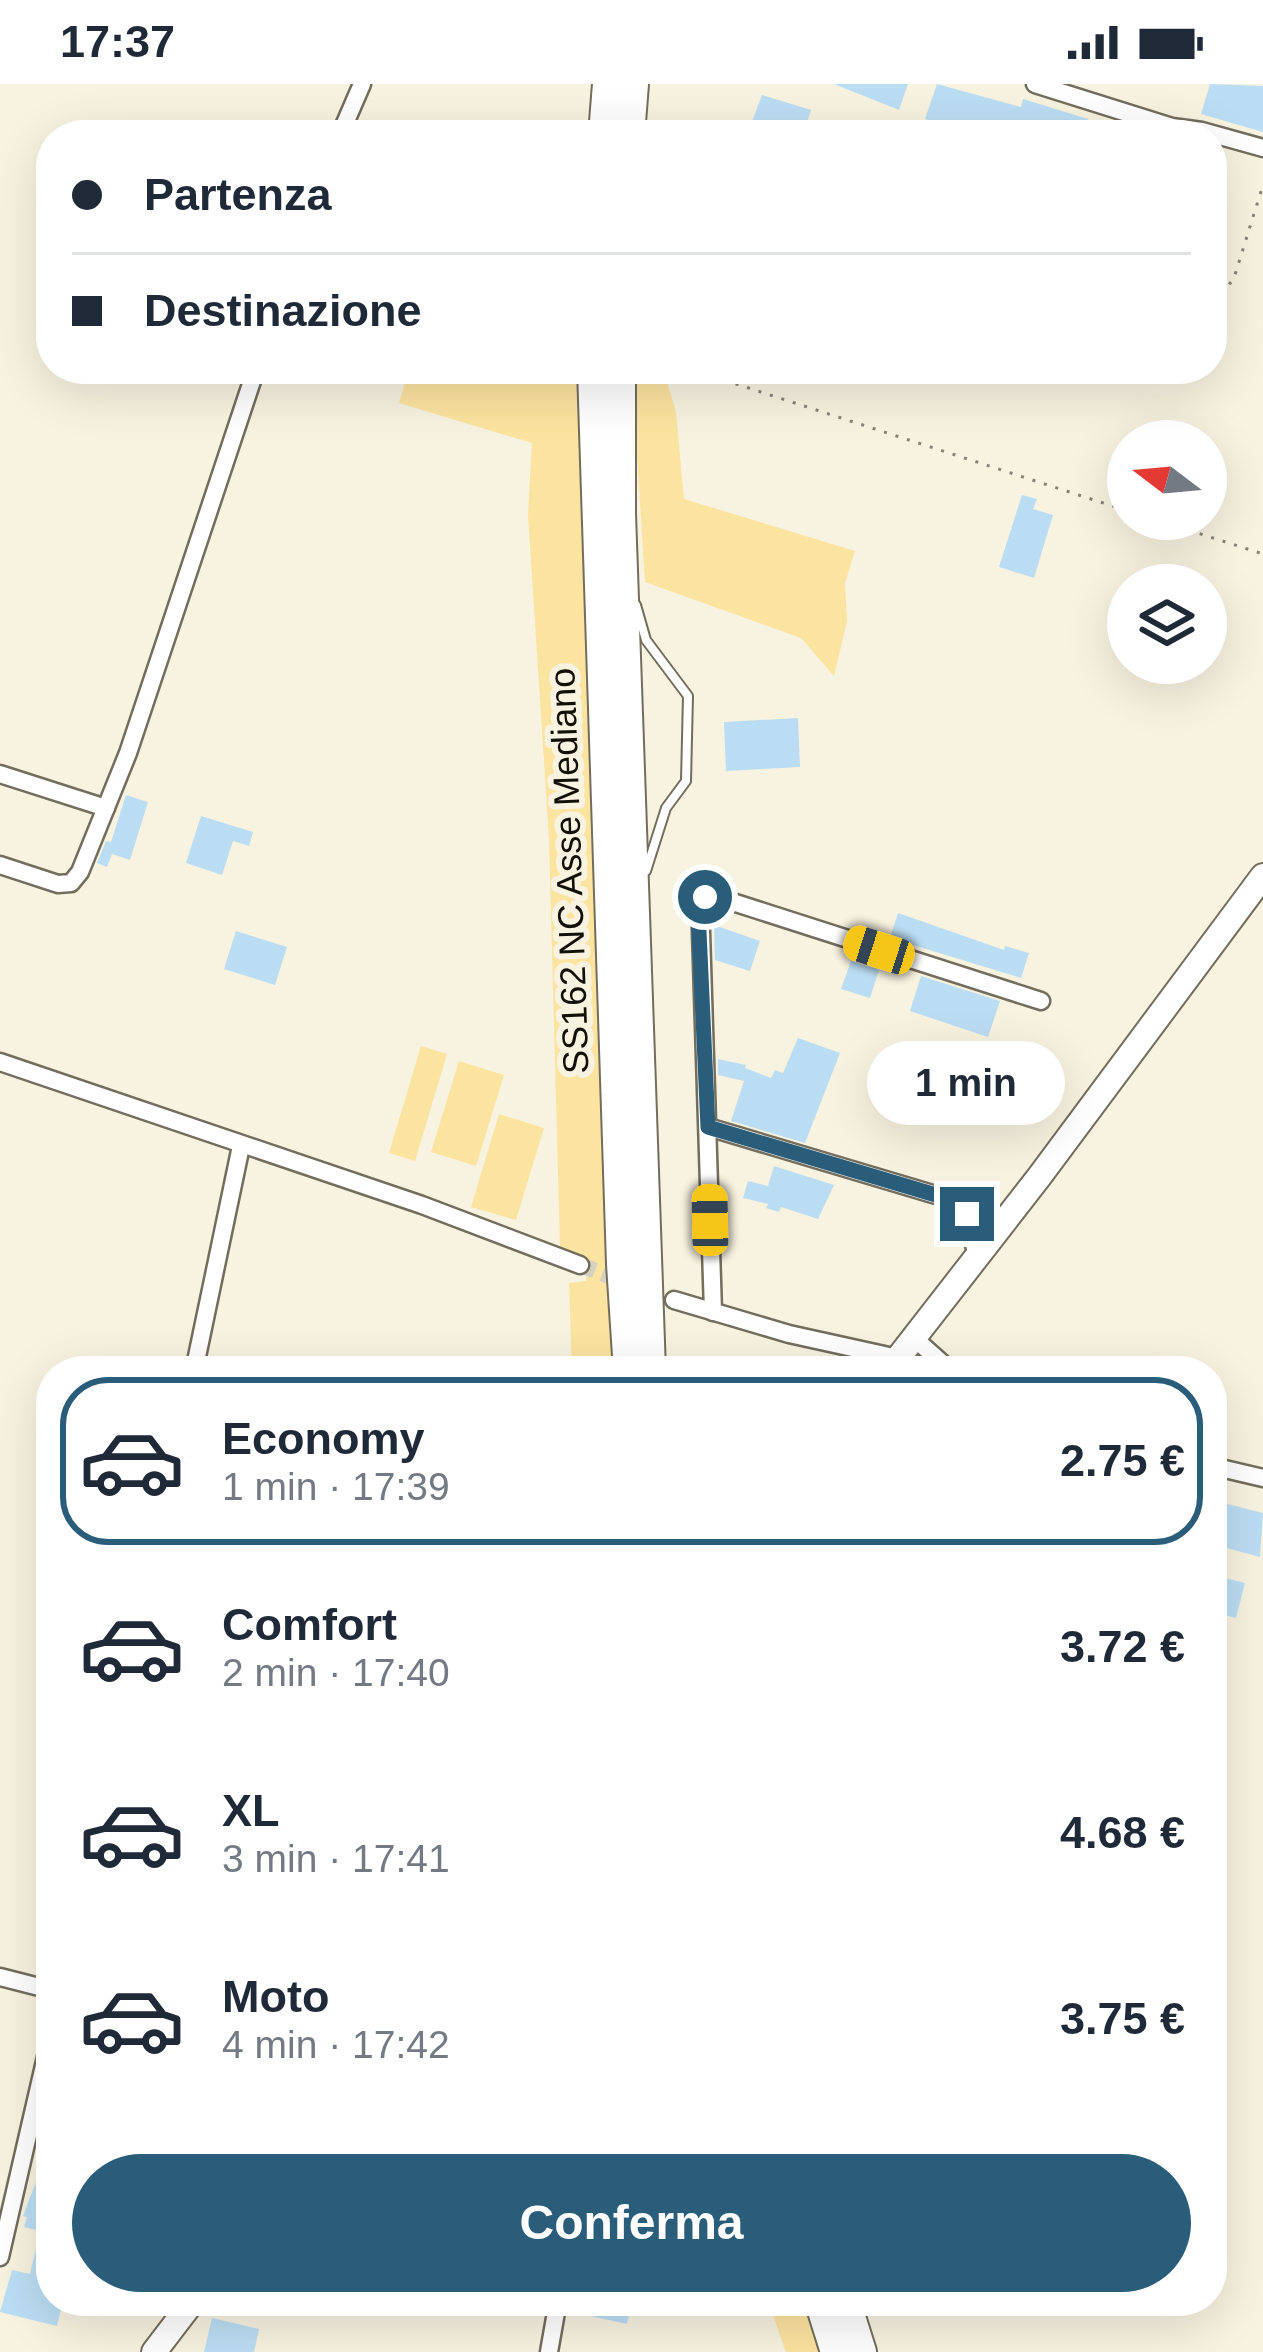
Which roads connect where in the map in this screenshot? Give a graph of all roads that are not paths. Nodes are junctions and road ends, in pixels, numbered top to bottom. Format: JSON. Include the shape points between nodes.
{"nodes":[{"id":1,"x":362,"y":84,"type":"edge"},
{"id":2,"x":608,"y":84,"type":"edge"},
{"id":3,"x":633,"y":84,"type":"edge"},
{"id":4,"x":1034,"y":84,"type":"edge"},
{"id":5,"x":346,"y":120,"type":"edge"},
{"id":6,"x":605,"y":120,"type":"edge"},
{"id":7,"x":630,"y":120,"type":"edge"},
{"id":8,"x":1150,"y":120,"type":"edge"},
{"id":9,"x":1227,"y":138,"type":"edge"},
{"id":10,"x":1263,"y":148,"type":"edge"},
{"id":11,"x":251,"y":384,"type":"edge"},
{"id":12,"x":597,"y":384,"type":"edge"},
{"id":13,"x":614,"y":384,"type":"edge"},
{"id":14,"x":605,"y":409,"type":"junction"},
{"id":15,"x":620,"y":514,"type":"junction"},
{"id":16,"x":0,"y":774,"type":"edge"},
{"id":17,"x":106,"y":808,"type":"junction"},
{"id":18,"x":0,"y":866,"type":"edge"},
{"id":19,"x":1263,"y":876,"type":"edge"},
{"id":20,"x":635,"y":926,"type":"junction"},
{"id":21,"x":1041,"y":1001,"type":"dead end"},
{"id":22,"x":0,"y":1062,"type":"edge"},
{"id":23,"x":708,"y":1127,"type":"junction"},
{"id":24,"x":241,"y":1146,"type":"junction"},
{"id":25,"x":977,"y":1258,"type":"junction"},
{"id":26,"x":580,"y":1265,"type":"tunnel mouth"},
{"id":27,"x":674,"y":1300,"type":"dead end"},
{"id":28,"x":712,"y":1312,"type":"junction"},
{"id":29,"x":197,"y":1356,"type":"edge"},
{"id":30,"x":628,"y":1356,"type":"edge"},
{"id":31,"x":649,"y":1356,"type":"edge"},
{"id":32,"x":900,"y":1356,"type":"edge"},
{"id":33,"x":1227,"y":1470,"type":"edge"},
{"id":34,"x":1263,"y":1478,"type":"edge"},
{"id":35,"x":0,"y":1977,"type":"edge"},
{"id":36,"x":36,"y":1986,"type":"edge"},
{"id":37,"x":36,"y":2100,"type":"edge"},
{"id":38,"x":0,"y":2257,"type":"edge"},
{"id":39,"x":182,"y":2316,"type":"edge"},
{"id":40,"x":555,"y":2316,"type":"edge"},
{"id":41,"x":825,"y":2316,"type":"edge"},
{"id":42,"x":850,"y":2316,"type":"edge"},
{"id":43,"x":154,"y":2352,"type":"edge"},
{"id":44,"x":549,"y":2352,"type":"edge"},
{"id":45,"x":836,"y":2352,"type":"edge"},
{"id":46,"x":861,"y":2352,"type":"edge"}],
"edges":[{"from":1,"to":5,"type":"street"},
{"from":2,"to":6,"type":"highway"},
{"from":3,"to":7,"type":"highway"},
{"from":4,"to":8,"type":"street"},
{"from":9,"to":10,"type":"street"},
{"from":11,"to":17,"type":"street"},
{"from":12,"to":14,"type":"highway","name":"SS162 NC Asse Mediano"},
{"from":13,"to":14,"type":"highway","name":"SS162 NC Asse Mediano"},
{"from":14,"to":15,"type":"highway","name":"SS162 NC Asse Mediano"},
{"from":14,"to":30,"type":"highway","name":"SS162 NC Asse Mediano"},
{"from":15,"to":20,"type":"highway","name":"SS162 NC Asse Mediano"},
{"from":15,"to":20,"type":"lane","via":[[646,640],[688,696],[686,781],[652,846]]},
{"from":16,"to":17,"type":"street"},
{"from":17,"to":18,"type":"street","via":[[70,884]]},
{"from":19,"to":25,"type":"street"},
{"from":20,"to":31,"type":"highway","name":"SS162 NC Asse Mediano"},
{"from":21,"to":23,"type":"street","via":[[705,897],[698,910]]},
{"from":22,"to":24,"type":"street"},
{"from":23,"to":25,"type":"street","via":[[946,1198],[967,1214]]},
{"from":23,"to":28,"type":"street"},
{"from":24,"to":26,"type":"street"},
{"from":24,"to":29,"type":"street"},
{"from":25,"to":32,"type":"street"},
{"from":27,"to":28,"type":"street"},
{"from":28,"to":32,"type":"street"},
{"from":33,"to":34,"type":"street"},
{"from":35,"to":36,"type":"street"},
{"from":37,"to":38,"type":"street"},
{"from":39,"to":43,"type":"street"},
{"from":40,"to":44,"type":"street"},
{"from":41,"to":45,"type":"highway"},
{"from":42,"to":46,"type":"highway"}]}
